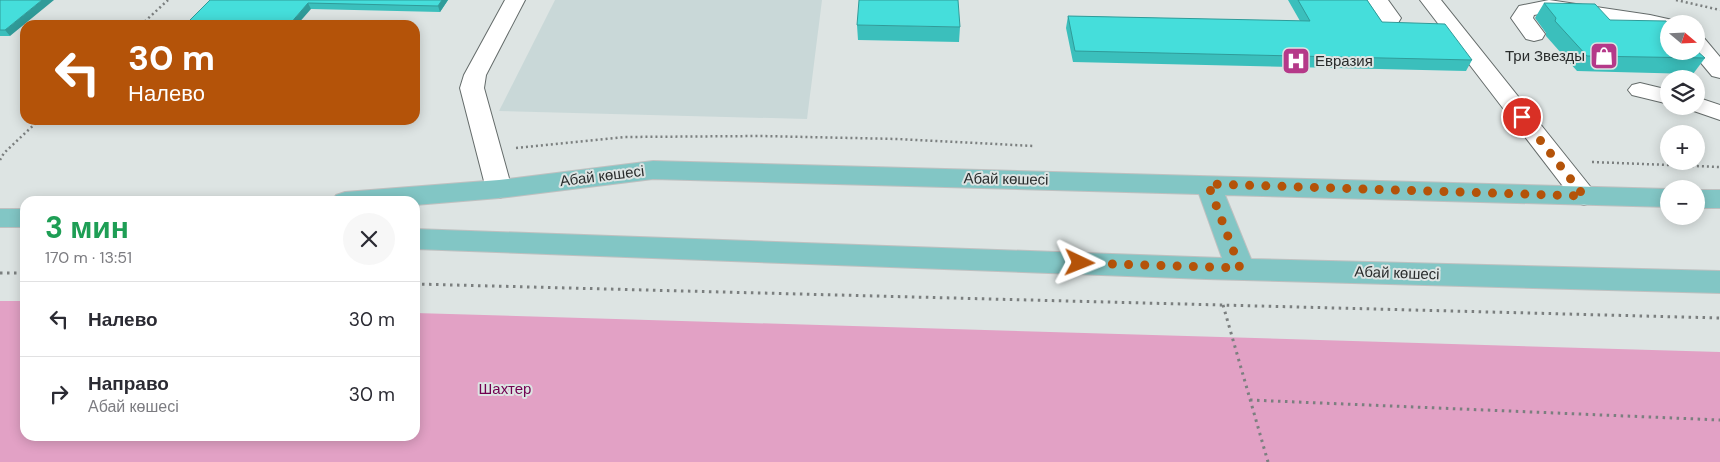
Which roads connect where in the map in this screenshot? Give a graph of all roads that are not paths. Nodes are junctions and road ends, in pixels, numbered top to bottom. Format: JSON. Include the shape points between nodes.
{"nodes":[{"id":1,"x":515,"y":0,"type":"edge"},
{"id":2,"x":1377,"y":0,"type":"edge"},
{"id":3,"x":1430,"y":0,"type":"edge"},
{"id":4,"x":1390,"y":18,"type":"dead end"},
{"id":5,"x":1660,"y":24,"type":"edge"},
{"id":6,"x":1534,"y":34,"type":"dead end"},
{"id":7,"x":1705,"y":53,"type":"edge"},
{"id":8,"x":1720,"y":71,"type":"edge"},
{"id":9,"x":1640,"y":90,"type":"dead end"},
{"id":10,"x":1660,"y":95,"type":"edge"},
{"id":11,"x":1705,"y":107,"type":"edge"},
{"id":12,"x":1720,"y":113,"type":"edge"},
{"id":13,"x":1208,"y":184,"type":"junction"},
{"id":14,"x":499,"y":189,"type":"junction"},
{"id":15,"x":420,"y":196,"type":"edge"},
{"id":16,"x":1584,"y":196,"type":"junction"},
{"id":17,"x":1660,"y":198,"type":"edge"},
{"id":18,"x":1705,"y":199,"type":"edge"},
{"id":19,"x":1720,"y":199,"type":"edge"},
{"id":20,"x":0,"y":218,"type":"edge"},
{"id":21,"x":20,"y":218,"type":"edge"},
{"id":22,"x":420,"y":239,"type":"edge"},
{"id":23,"x":1240,"y":268,"type":"junction"},
{"id":24,"x":1720,"y":282,"type":"edge"}],
"edges":[{"from":1,"to":14,"type":"lane","via":[[474,76],[472,94]]},
{"from":2,"to":4,"type":"lane"},
{"from":3,"to":16,"type":"lane"},
{"from":5,"to":6,"type":"lane","via":[[1551,6],[1526,10],[1522,18]]},
{"from":7,"to":8,"type":"lane"},
{"from":9,"to":10,"type":"lane"},
{"from":11,"to":12,"type":"lane"},
{"from":13,"to":14,"type":"main road","name":"Абай көшесі","via":[[653,170]]},
{"from":13,"to":16,"type":"main road","name":"Абай көшесі"},
{"from":13,"to":23,"type":"main road"},
{"from":14,"to":15,"type":"main road","name":"Абай көшесі"},
{"from":16,"to":17,"type":"main road","name":"Абай көшесі"},
{"from":18,"to":19,"type":"main road"},
{"from":20,"to":21,"type":"main road"},
{"from":22,"to":23,"type":"main road","name":"Абай көшесі"},
{"from":23,"to":24,"type":"main road","name":"Абай көшесі"}]}
